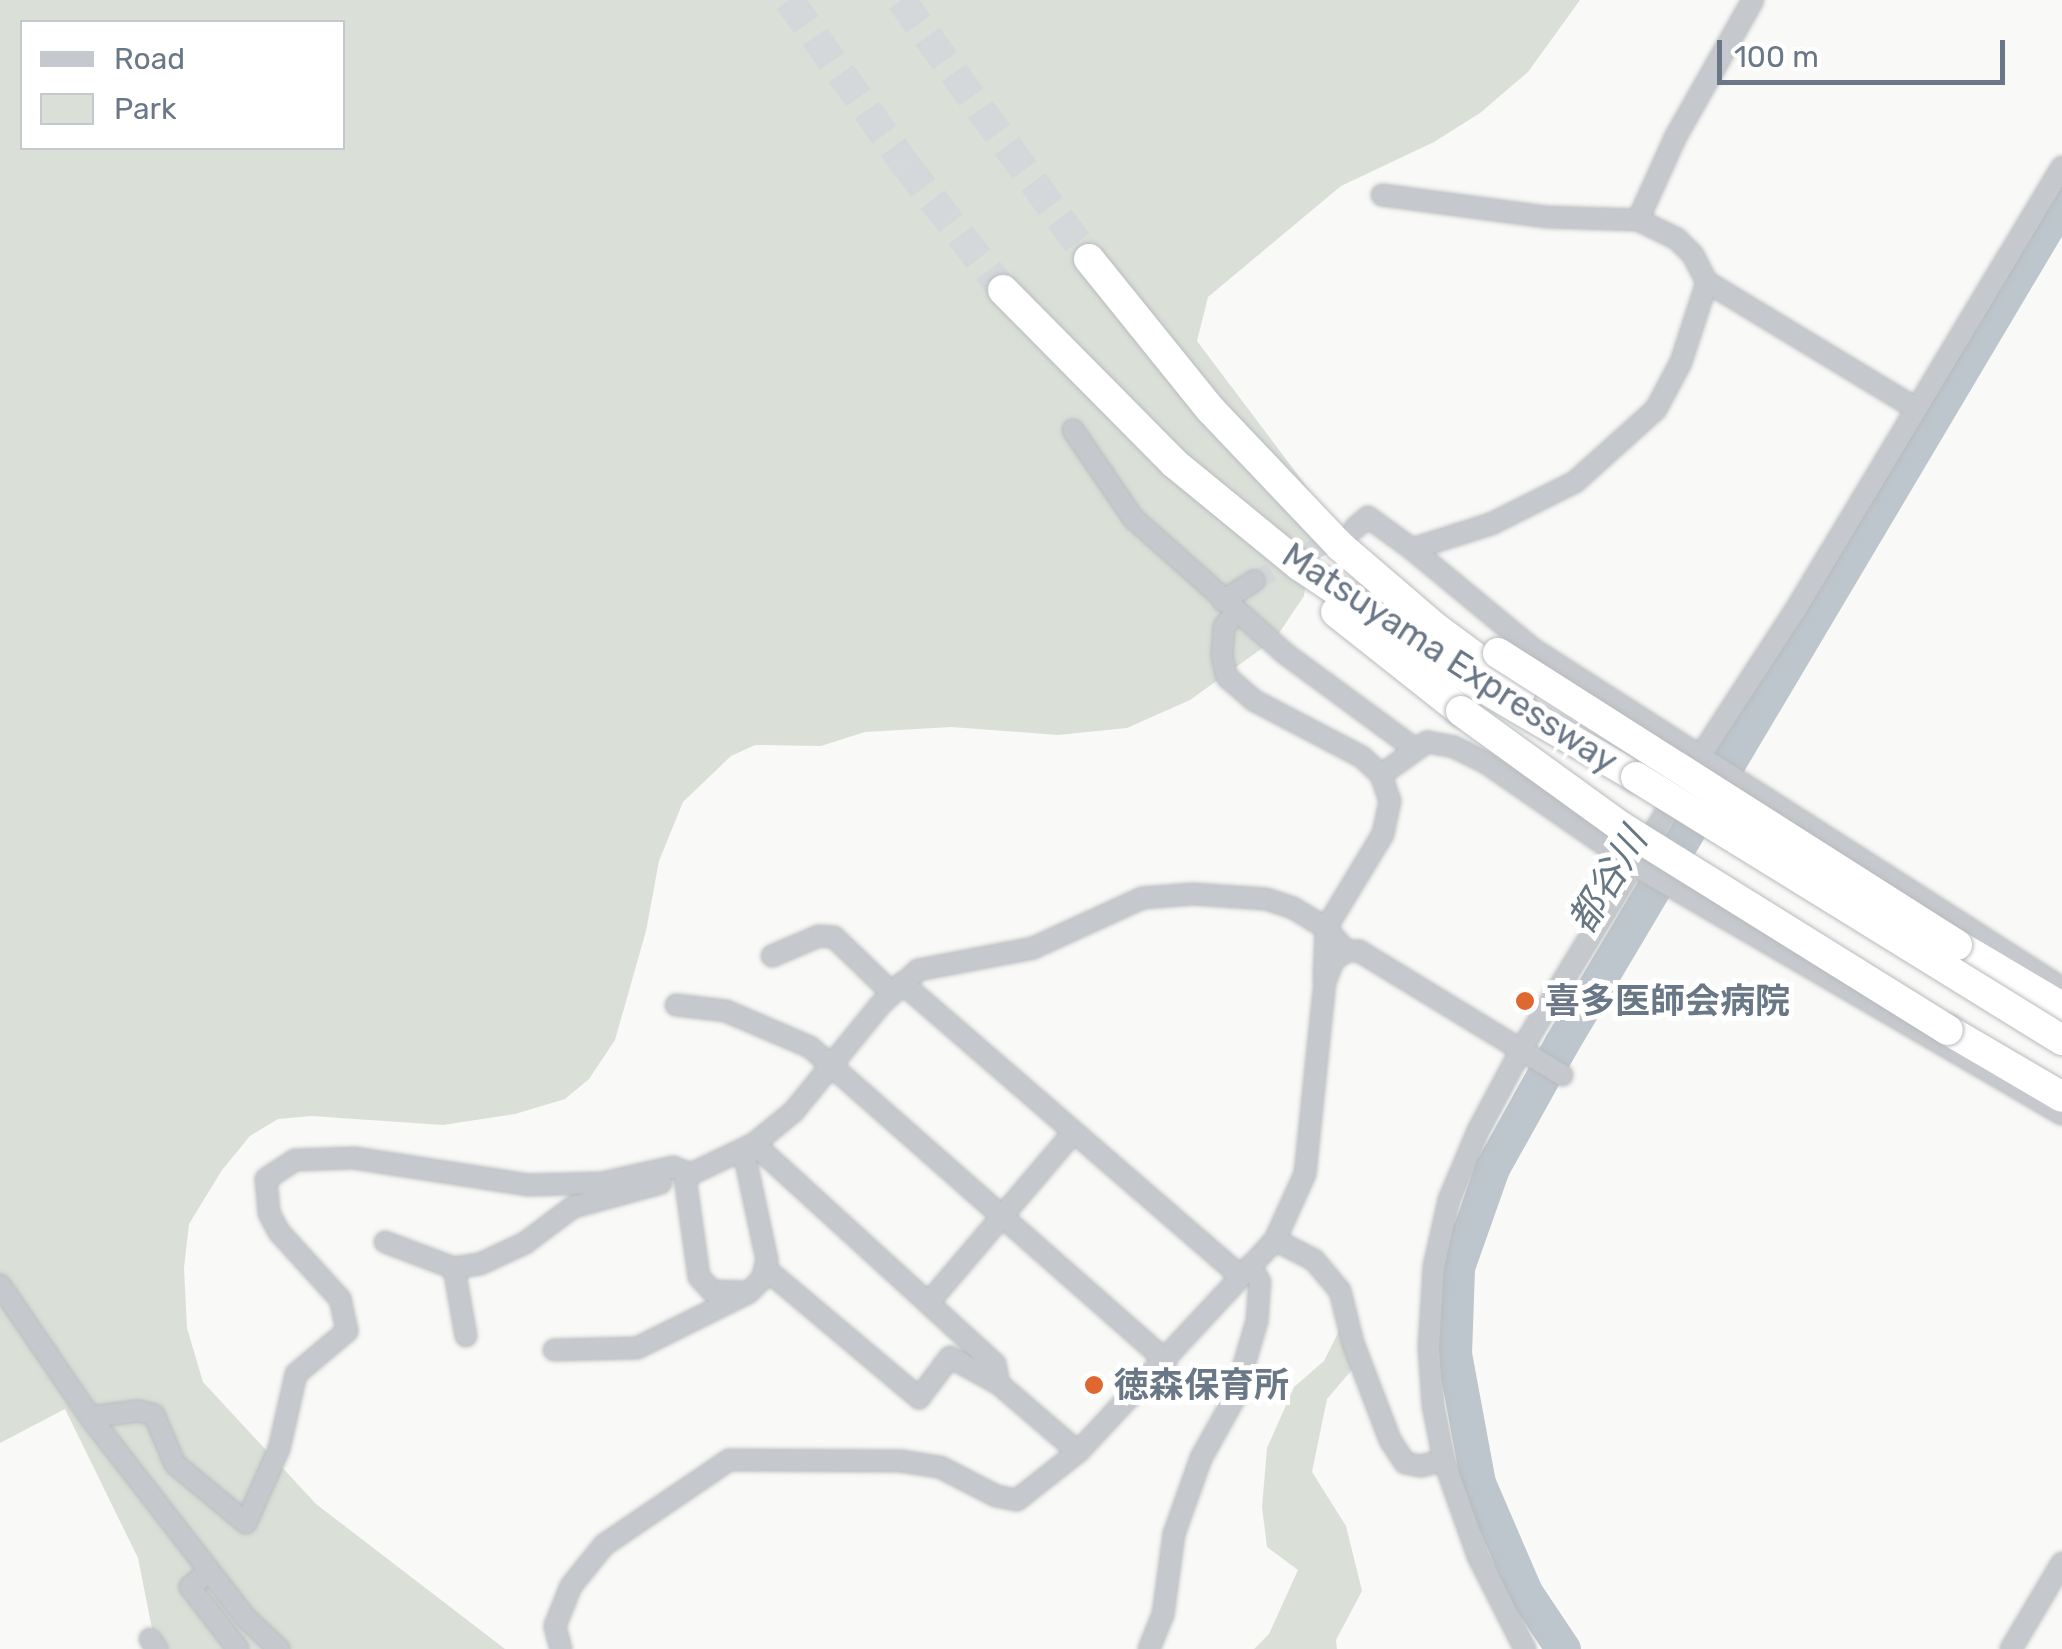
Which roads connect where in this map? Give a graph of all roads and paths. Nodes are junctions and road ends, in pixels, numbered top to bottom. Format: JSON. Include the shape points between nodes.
{"nodes":[{"id":1,"x":1754,"y":0,"type":"edge"},
{"id":2,"x":2062,"y":167,"type":"edge"},
{"id":3,"x":1382,"y":195,"type":"dead end"},
{"id":4,"x":1638,"y":220,"type":"junction"},
{"id":5,"x":1089,"y":259,"type":"tunnel mouth"},
{"id":6,"x":1707,"y":282,"type":"junction"},
{"id":7,"x":1003,"y":290,"type":"tunnel mouth"},
{"id":8,"x":1918,"y":408,"type":"junction"},
{"id":9,"x":1073,"y":430,"type":"dead end"},
{"id":10,"x":1355,"y":528,"type":"tunnel mouth"},
{"id":11,"x":1412,"y":549,"type":"junction"},
{"id":12,"x":1254,"y":581,"type":"tunnel mouth"},
{"id":13,"x":1230,"y":606,"type":"junction"},
{"id":14,"x":1482,"y":679,"type":"junction"},
{"id":15,"x":1415,"y":748,"type":"junction"},
{"id":16,"x":1699,"y":758,"type":"junction"},
{"id":17,"x":1381,"y":775,"type":"junction"},
{"id":18,"x":1634,"y":865,"type":"junction"},
{"id":19,"x":1326,"y":928,"type":"junction"},
{"id":20,"x":1346,"y":951,"type":"junction"},
{"id":21,"x":772,"y":956,"type":"dead end"},
{"id":22,"x":1325,"y":982,"type":"junction"},
{"id":23,"x":897,"y":988,"type":"junction"},
{"id":24,"x":2062,"y":988,"type":"edge"},
{"id":25,"x":676,"y":1004,"type":"dead end"},
{"id":26,"x":2062,"y":1007,"type":"edge"},
{"id":27,"x":2062,"y":1040,"type":"edge"},
{"id":28,"x":1527,"y":1054,"type":"junction"},
{"id":29,"x":832,"y":1066,"type":"junction"},
{"id":30,"x":1562,"y":1074,"type":"dead end"},
{"id":31,"x":2062,"y":1098,"type":"edge"},
{"id":32,"x":2062,"y":1114,"type":"edge"},
{"id":33,"x":1073,"y":1133,"type":"junction"},
{"id":34,"x":746,"y":1148,"type":"junction"},
{"id":35,"x":683,"y":1174,"type":"junction"},
{"id":36,"x":1001,"y":1217,"type":"junction"},
{"id":37,"x":1275,"y":1240,"type":"junction"},
{"id":38,"x":385,"y":1242,"type":"dead end"},
{"id":39,"x":454,"y":1268,"type":"junction"},
{"id":40,"x":766,"y":1270,"type":"junction"},
{"id":41,"x":1245,"y":1271,"type":"junction"},
{"id":42,"x":0,"y":1284,"type":"edge"},
{"id":43,"x":748,"y":1292,"type":"junction"},
{"id":44,"x":930,"y":1300,"type":"junction"},
{"id":45,"x":466,"y":1336,"type":"dead end"},
{"id":46,"x":554,"y":1350,"type":"dead end"},
{"id":47,"x":1166,"y":1361,"type":"junction"},
{"id":48,"x":999,"y":1384,"type":"junction"},
{"id":49,"x":90,"y":1418,"type":"junction"},
{"id":50,"x":1078,"y":1452,"type":"junction"},
{"id":51,"x":1444,"y":1460,"type":"junction"},
{"id":52,"x":2062,"y":1563,"type":"edge"},
{"id":53,"x":209,"y":1571,"type":"junction"},
{"id":54,"x":238,"y":1649,"type":"edge"},
{"id":55,"x":279,"y":1649,"type":"edge"},
{"id":56,"x":561,"y":1649,"type":"edge"},
{"id":57,"x":1149,"y":1649,"type":"edge"},
{"id":58,"x":1526,"y":1649,"type":"edge"},
{"id":59,"x":2011,"y":1649,"type":"edge"}],
"edges":[{"from":1,"to":4,"type":"street","via":[[1676,136]]},
{"from":2,"to":8,"type":"street"},
{"from":3,"to":4,"type":"street","via":[[1546,217]]},
{"from":4,"to":6,"type":"street","via":[[1677,239]]},
{"from":5,"to":14,"type":"highway","name":"Matsuyama Expressway","via":[[1211,410]]},
{"from":6,"to":8,"type":"street"},
{"from":6,"to":11,"type":"street","via":[[1681,362],[1656,410],[1622,445],[1530,506]]},
{"from":7,"to":14,"type":"highway","via":[[1278,566]]},
{"from":8,"to":16,"type":"street"},
{"from":9,"to":13,"type":"street","via":[[1133,518]]},
{"from":10,"to":11,"type":"street","via":[[1368,517]]},
{"from":11,"to":16,"type":"street","via":[[1533,649]]},
{"from":12,"to":13,"type":"street"},
{"from":13,"to":15,"type":"street"},
{"from":13,"to":17,"type":"street","via":[[1222,656],[1226,677],[1255,700],[1362,757]]},
{"from":14,"to":26,"type":"highway","bridge":true},
{"from":14,"to":27,"type":"highway","name":"Matsuyama Expressway","bridge":true},
{"from":14,"to":31,"type":"highway","bridge":true,"via":[[1620,826]]},
{"from":15,"to":17,"type":"street"},
{"from":15,"to":18,"type":"street","via":[[1428,742],[1454,747],[1485,762]]},
{"from":16,"to":18,"type":"street"},
{"from":16,"to":24,"type":"street"},
{"from":17,"to":19,"type":"street","via":[[1390,801],[1383,834]]},
{"from":18,"to":28,"type":"street"},
{"from":18,"to":32,"type":"street"},
{"from":19,"to":20,"type":"street"},
{"from":19,"to":22,"type":"street"},
{"from":19,"to":23,"type":"street","via":[[1266,899],[1142,898],[1033,948],[918,970]]},
{"from":20,"to":22,"type":"street"},
{"from":20,"to":28,"type":"street","via":[[1359,952]]},
{"from":21,"to":23,"type":"street","via":[[820,936],[834,938]]},
{"from":22,"to":37,"type":"street","via":[[1305,1174]]},
{"from":23,"to":29,"type":"street"},
{"from":23,"to":33,"type":"street"},
{"from":25,"to":29,"type":"street","via":[[726,1011],[810,1046]]},
{"from":28,"to":30,"type":"street"},
{"from":28,"to":51,"type":"street","via":[[1478,1132],[1449,1200],[1434,1267],[1429,1346]]},
{"from":29,"to":34,"type":"street","via":[[794,1111]]},
{"from":29,"to":36,"type":"street"},
{"from":33,"to":36,"type":"street"},
{"from":33,"to":41,"type":"street"},
{"from":34,"to":35,"type":"street"},
{"from":34,"to":40,"type":"street"},
{"from":34,"to":44,"type":"street"},
{"from":35,"to":39,"type":"street","via":[[574,1206],[525,1244]]},
{"from":35,"to":43,"type":"street","via":[[699,1277],[712,1291]]},
{"from":35,"to":49,"type":"street","via":[[673,1167],[602,1184],[528,1185],[354,1158],[294,1160],[266,1179],[269,1213],[340,1299],[347,1331],[296,1374],[280,1449],[246,1523],[175,1464],[154,1415]]},
{"from":36,"to":44,"type":"street"},
{"from":36,"to":47,"type":"street"},
{"from":37,"to":41,"type":"street"},
{"from":37,"to":51,"type":"street","via":[[1314,1260],[1340,1291],[1353,1343],[1404,1463]]},
{"from":38,"to":39,"type":"street"},
{"from":39,"to":45,"type":"street"},
{"from":40,"to":43,"type":"street"},
{"from":40,"to":48,"type":"street","via":[[919,1398],[950,1356]]},
{"from":41,"to":47,"type":"street"},
{"from":41,"to":57,"type":"street","via":[[1260,1282],[1257,1321],[1234,1399],[1202,1458],[1174,1534],[1162,1615]]},
{"from":42,"to":49,"type":"street"},
{"from":43,"to":46,"type":"street","via":[[637,1348]]},
{"from":44,"to":48,"type":"street","via":[[995,1364]]},
{"from":47,"to":50,"type":"street"},
{"from":48,"to":50,"type":"street"},
{"from":49,"to":53,"type":"street"},
{"from":50,"to":56,"type":"street","via":[[1016,1500],[940,1467],[901,1461],[729,1460],[604,1545],[571,1586],[555,1626]]},
{"from":51,"to":58,"type":"street","via":[[1478,1556]]},
{"from":52,"to":59,"type":"street"},
{"from":53,"to":54,"type":"street","via":[[190,1587]]},
{"from":53,"to":55,"type":"street"}]}
